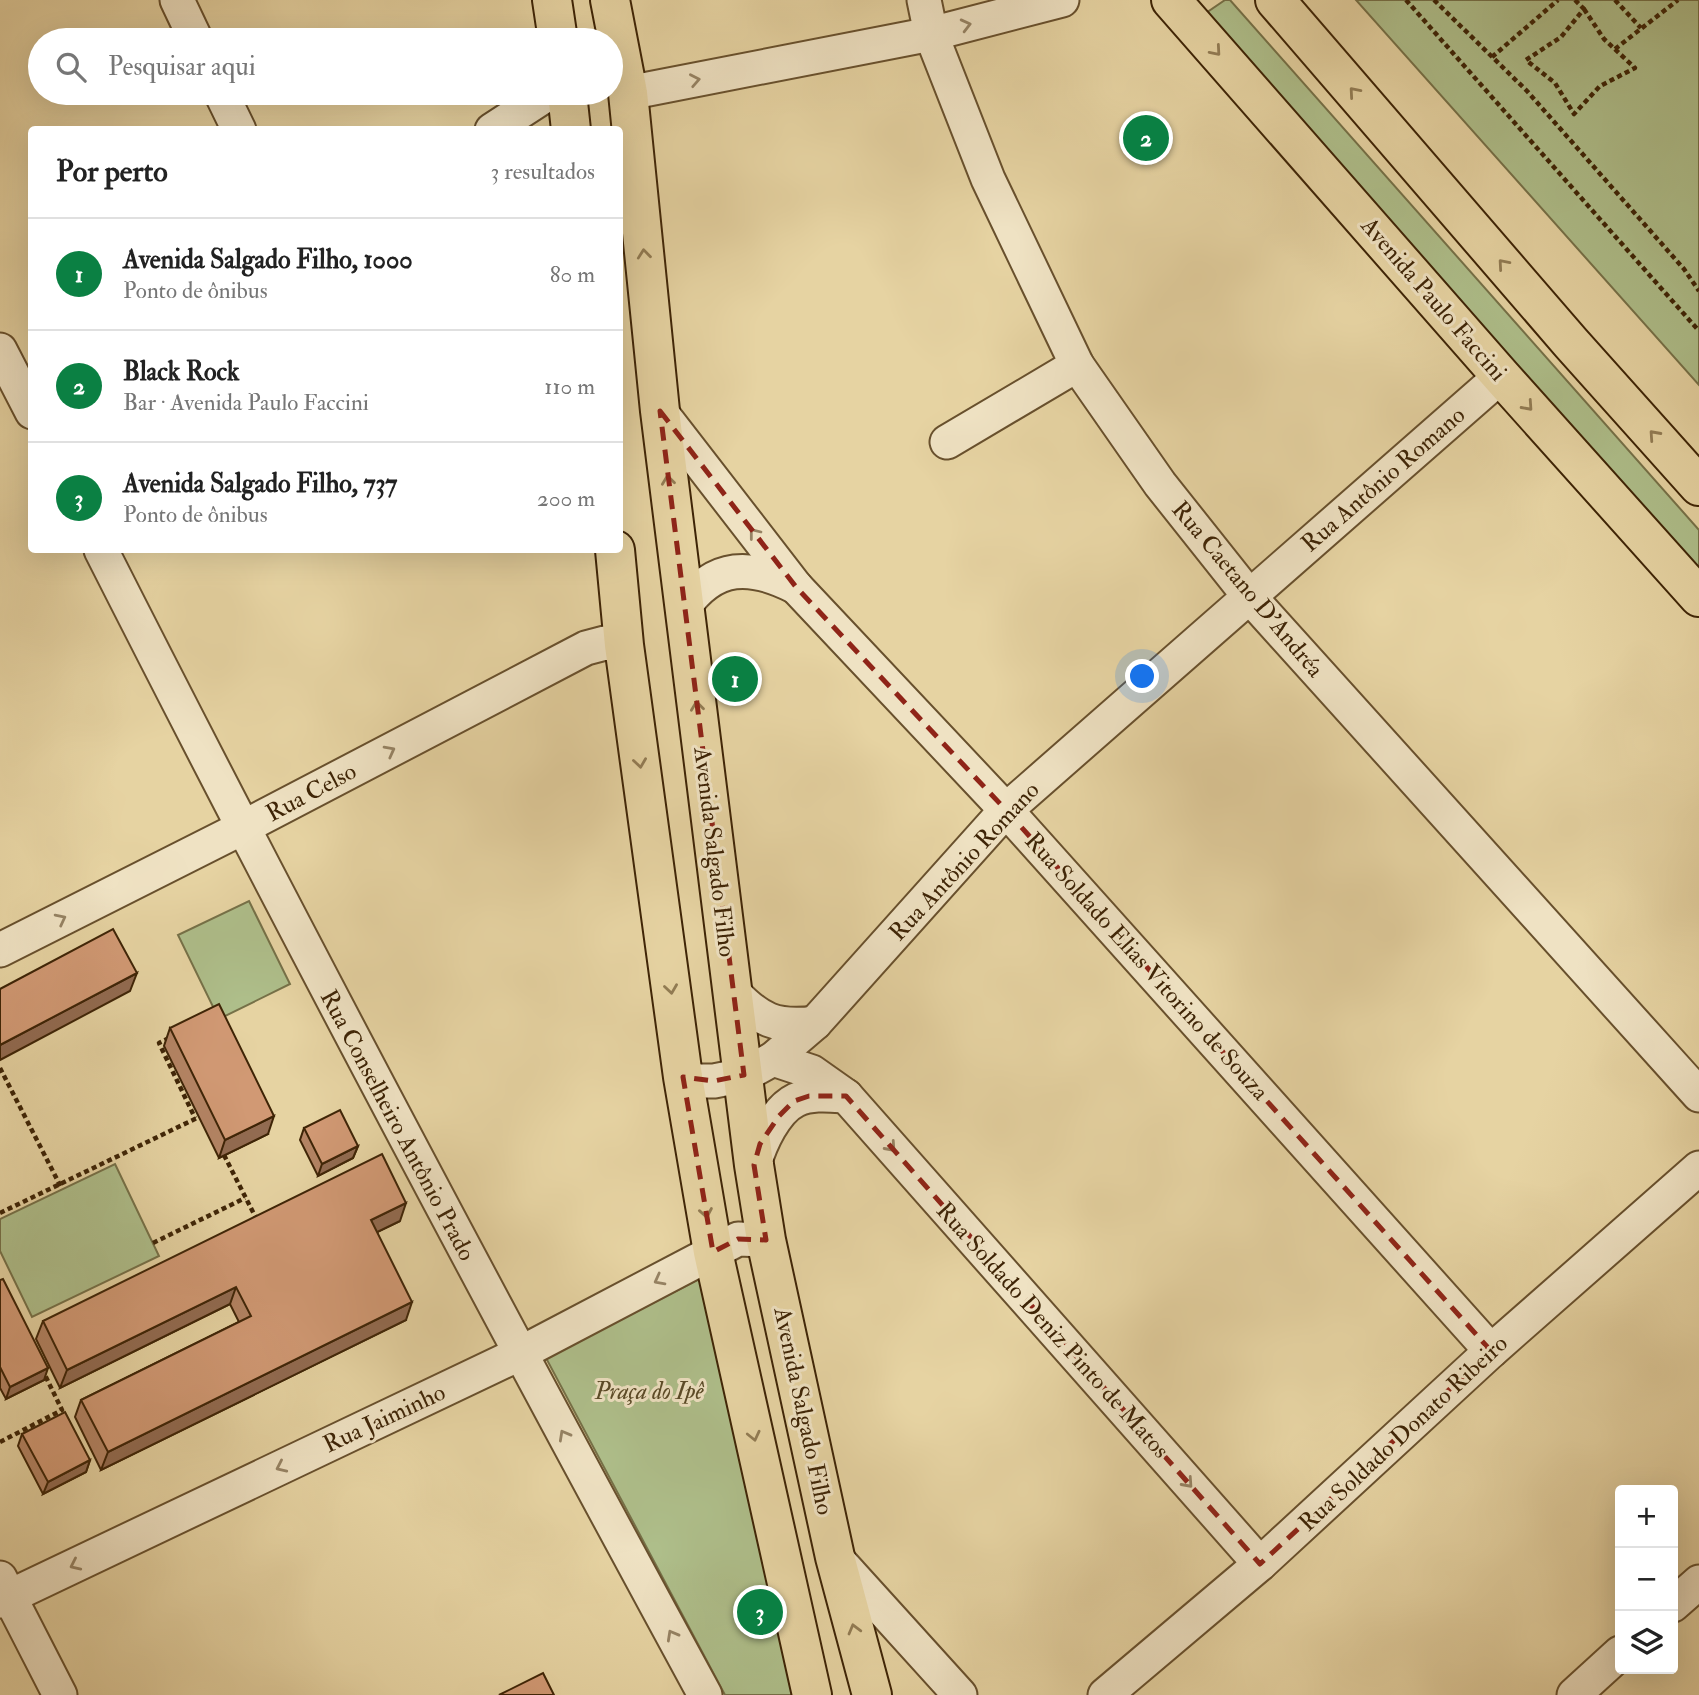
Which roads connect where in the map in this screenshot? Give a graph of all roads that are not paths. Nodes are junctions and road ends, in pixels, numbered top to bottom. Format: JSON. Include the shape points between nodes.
{"nodes":[{"id":1,"x":177,"y":0,"type":"edge"},
{"id":2,"x":552,"y":0,"type":"edge"},
{"id":3,"x":610,"y":0,"type":"edge"},
{"id":4,"x":924,"y":0,"type":"edge"},
{"id":5,"x":1062,"y":0,"type":"edge"},
{"id":6,"x":1171,"y":0,"type":"edge"},
{"id":7,"x":1275,"y":0,"type":"edge"},
{"id":8,"x":190,"y":28,"type":"edge"},
{"id":9,"x":556,"y":28,"type":"edge"},
{"id":10,"x":615,"y":28,"type":"edge"},
{"id":11,"x":931,"y":34,"type":"junction"},
{"id":12,"x":623,"y":67,"type":"edge"},
{"id":13,"x":628,"y":93,"type":"junction"},
{"id":14,"x":228,"y":105,"type":"edge"},
{"id":15,"x":531,"y":105,"type":"edge"},
{"id":16,"x":568,"y":105,"type":"edge"},
{"id":17,"x":237,"y":126,"type":"edge"},
{"id":18,"x":498,"y":126,"type":"edge"},
{"id":19,"x":571,"y":126,"type":"edge"},
{"id":20,"x":0,"y":350,"type":"edge"},
{"id":21,"x":1077,"y":365,"type":"junction"},
{"id":22,"x":1501,"y":376,"type":"junction"},
{"id":23,"x":28,"y":404,"type":"edge"},
{"id":24,"x":660,"y":411,"type":"junction"},
{"id":25,"x":947,"y":442,"type":"dead end"},
{"id":26,"x":1699,"y":486,"type":"edge"},
{"id":27,"x":103,"y":553,"type":"edge"},
{"id":28,"x":615,"y":553,"type":"edge"},
{"id":29,"x":796,"y":587,"type":"junction"},
{"id":30,"x":1249,"y":596,"type":"junction"},
{"id":31,"x":1699,"y":597,"type":"edge"},
{"id":32,"x":684,"y":607,"type":"junction"},
{"id":33,"x":624,"y":645,"type":"junction"},
{"id":34,"x":1006,"y":810,"type":"junction"},
{"id":35,"x":242,"y":828,"type":"junction"},
{"id":36,"x":0,"y":950,"type":"edge"},
{"id":37,"x":733,"y":992,"type":"junction"},
{"id":38,"x":815,"y":1023,"type":"junction"},
{"id":39,"x":758,"y":1067,"type":"junction"},
{"id":40,"x":683,"y":1077,"type":"junction"},
{"id":41,"x":846,"y":1096,"type":"junction"},
{"id":42,"x":1699,"y":1096,"type":"edge"},
{"id":43,"x":754,"y":1165,"type":"junction"},
{"id":44,"x":1699,"y":1168,"type":"edge"},
{"id":45,"x":766,"y":1240,"type":"junction"},
{"id":46,"x":713,"y":1252,"type":"junction"},
{"id":47,"x":1491,"y":1351,"type":"junction"},
{"id":48,"x":519,"y":1354,"type":"junction"},
{"id":49,"x":835,"y":1557,"type":"junction"},
{"id":50,"x":1260,"y":1564,"type":"junction"},
{"id":51,"x":3,"y":1592,"type":"edge"},
{"id":52,"x":1615,"y":1658,"type":"edge"},
{"id":53,"x":60,"y":1695,"type":"edge"},
{"id":54,"x":705,"y":1695,"type":"edge"},
{"id":55,"x":812,"y":1695,"type":"edge"},
{"id":56,"x":872,"y":1695,"type":"edge"},
{"id":57,"x":960,"y":1695,"type":"edge"},
{"id":58,"x":1105,"y":1695,"type":"edge"},
{"id":59,"x":1574,"y":1695,"type":"edge"}],
"edges":[{"from":1,"to":8,"type":"street"},
{"from":2,"to":9,"type":"main road"},
{"from":3,"to":10,"type":"main road","name":"Avenida Salgado Filho"},
{"from":4,"to":11,"type":"street","name":"Rua Caetano D'Andréa"},
{"from":11,"to":5,"type":"street","one_way":true},
{"from":6,"to":22,"type":"main road","name":"Avenida Paulo Faccini","one_way":true},
{"from":26,"to":7,"type":"main road","one_way":true},
{"from":13,"to":11,"type":"street","one_way":true},
{"from":11,"to":21,"type":"street","name":"Rua Caetano D'Andréa","via":[[988,180]]},
{"from":12,"to":13,"type":"main road","name":"Avenida Salgado Filho"},
{"from":24,"to":13,"type":"main road","name":"Avenida Salgado Filho","one_way":true},
{"from":14,"to":17,"type":"street"},
{"from":15,"to":18,"type":"street"},
{"from":16,"to":19,"type":"main road"},
{"from":20,"to":23,"type":"street"},
{"from":21,"to":25,"type":"street"},
{"from":21,"to":30,"type":"street","name":"Rua Caetano D'Andréa","via":[[1160,484]]},
{"from":22,"to":30,"type":"street","name":"Rua Antônio Romano"},
{"from":22,"to":31,"type":"main road","name":"Avenida Paulo Faccini","one_way":true},
{"from":29,"to":24,"type":"street","name":"Rua Soldado Elias Vitorino de Souza","one_way":true},
{"from":32,"to":24,"type":"main road","name":"Avenida Salgado Filho","one_way":true},
{"from":27,"to":35,"type":"street","name":"Rua Conselheiro Antônio Prado"},
{"from":28,"to":33,"type":"main road"},
{"from":29,"to":32,"type":"street","name":"Rua Soldado Elias Vitorino de Souza","via":[[772,575],[730,572],[709,580]]},
{"from":29,"to":34,"type":"street","name":"Rua Soldado Elias Vitorino de Souza"},
{"from":30,"to":34,"type":"street","name":"Rua Antônio Romano"},
{"from":30,"to":42,"type":"street","name":"Rua Caetano D'Andréa"},
{"from":37,"to":32,"type":"main road","name":"Avenida Salgado Filho","one_way":true},
{"from":35,"to":33,"type":"street","name":"Rua Celso","one_way":true,"via":[[586,648]]},
{"from":33,"to":40,"type":"main road","one_way":true},
{"from":34,"to":38,"type":"street","name":"Rua Antônio Romano"},
{"from":34,"to":47,"type":"street","name":"Rua Soldado Elias Vitorino de Souza"},
{"from":36,"to":35,"type":"street","name":"Rua Celso","one_way":true},
{"from":35,"to":48,"type":"street","name":"Rua Conselheiro Antônio Prado"},
{"from":37,"to":38,"type":"street","via":[[769,1021],[792,1026]]},
{"from":37,"to":39,"type":"main road","name":"Avenida Salgado Filho"},
{"from":38,"to":39,"type":"street","name":"Rua Antônio Romano"},
{"from":39,"to":40,"type":"street","via":[[714,1081]]},
{"from":39,"to":41,"type":"street","name":"Rua Soldado Deniz Pinto de Matos","via":[[812,1072]]},
{"from":39,"to":43,"type":"main road","name":"Avenida Salgado Filho"},
{"from":40,"to":46,"type":"main road","one_way":true},
{"from":41,"to":43,"type":"street","via":[[794,1101],[768,1130]]},
{"from":41,"to":50,"type":"street","name":"Rua Soldado Deniz Pinto de Matos","one_way":true},
{"from":43,"to":45,"type":"main road","name":"Avenida Salgado Filho"},
{"from":44,"to":47,"type":"street","name":"Rua Soldado Donato Ribeiro"},
{"from":45,"to":46,"type":"street","name":"Rua Jaiminho","via":[[738,1239]]},
{"from":45,"to":49,"type":"main road","name":"Avenida Salgado Filho"},
{"from":46,"to":48,"type":"street","name":"Rua Jaiminho","one_way":true},
{"from":46,"to":55,"type":"main road","one_way":true},
{"from":47,"to":50,"type":"street","name":"Rua Soldado Donato Ribeiro"},
{"from":48,"to":51,"type":"street","name":"Rua Jaiminho","one_way":true},
{"from":54,"to":48,"type":"street","name":"Rua Conselheiro Antônio Prado","one_way":true},
{"from":56,"to":49,"type":"main road","name":"Avenida Salgado Filho","one_way":true},
{"from":49,"to":57,"type":"street"},
{"from":50,"to":58,"type":"street","name":"Rua Soldado Donato Ribeiro"},
{"from":51,"to":53,"type":"street"},
{"from":52,"to":59,"type":"street"}]}
